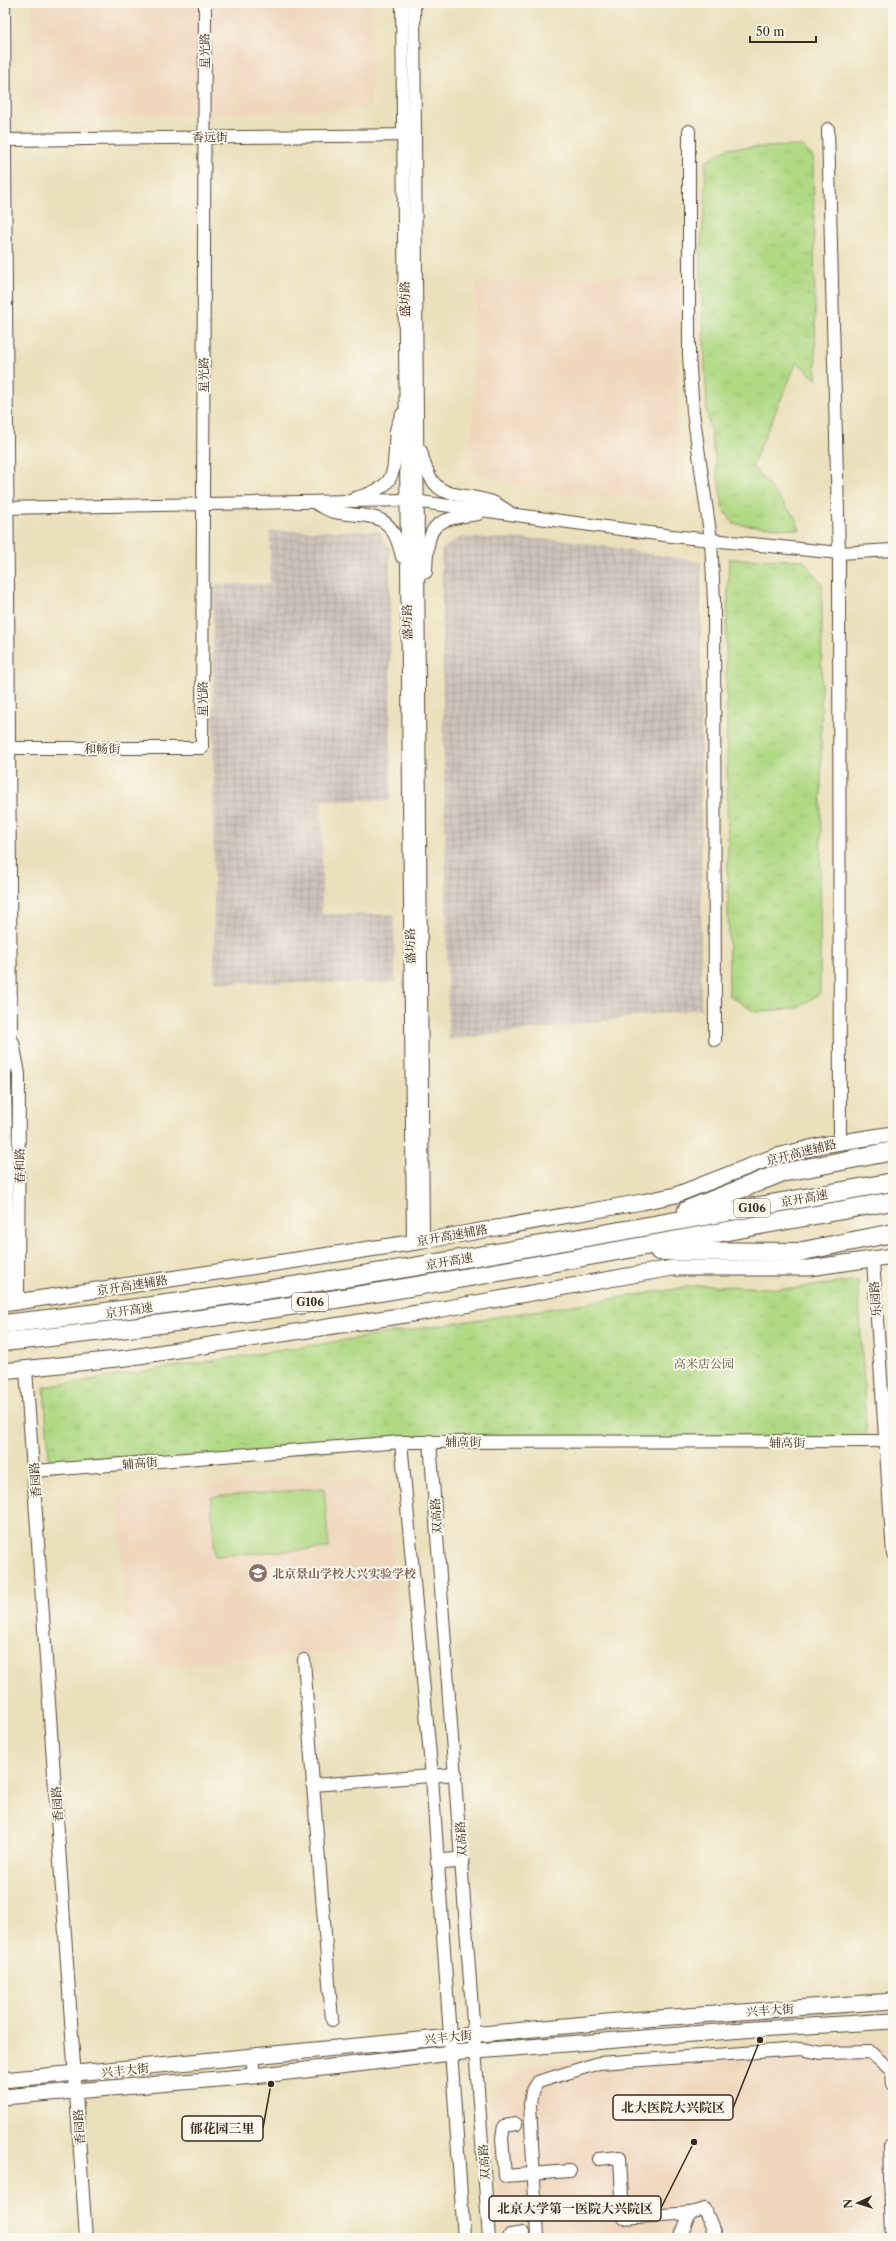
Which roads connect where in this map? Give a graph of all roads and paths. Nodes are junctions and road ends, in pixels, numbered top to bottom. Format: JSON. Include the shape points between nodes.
{"nodes":[{"id":1,"x":4,"y":3,"type":"edge"},
{"id":2,"x":205,"y":3,"type":"edge"},
{"id":3,"x":402,"y":3,"type":"edge"},
{"id":4,"x":414,"y":3,"type":"edge"},
{"id":5,"x":828,"y":129,"type":"dead end"},
{"id":6,"x":689,"y":131,"type":"dead end"},
{"id":7,"x":409,"y":135,"type":"junction"},
{"id":8,"x":204,"y":137,"type":"junction"},
{"id":9,"x":6,"y":140,"type":"junction"},
{"id":10,"x":405,"y":407,"type":"junction"},
{"id":11,"x":418,"y":435,"type":"junction"},
{"id":12,"x":406,"y":500,"type":"junction"},
{"id":13,"x":312,"y":502,"type":"junction"},
{"id":14,"x":340,"y":502,"type":"junction"},
{"id":15,"x":418,"y":502,"type":"junction"},
{"id":16,"x":203,"y":504,"type":"junction"},
{"id":17,"x":6,"y":508,"type":"edge"},
{"id":18,"x":492,"y":512,"type":"junction"},
{"id":19,"x":515,"y":515,"type":"junction"},
{"id":20,"x":711,"y":540,"type":"junction"},
{"id":21,"x":893,"y":550,"type":"edge"},
{"id":22,"x":839,"y":553,"type":"junction"},
{"id":23,"x":406,"y":574,"type":"junction"},
{"id":24,"x":418,"y":606,"type":"junction"},
{"id":25,"x":7,"y":748,"type":"edge"},
{"id":26,"x":202,"y":748,"type":"joint"},
{"id":27,"x":715,"y":1040,"type":"dead end"},
{"id":28,"x":893,"y":1134,"type":"edge"},
{"id":29,"x":840,"y":1142,"type":"junction"},
{"id":30,"x":893,"y":1151,"type":"edge"},
{"id":31,"x":893,"y":1182,"type":"edge"},
{"id":32,"x":893,"y":1202,"type":"edge"},
{"id":33,"x":612,"y":1233,"type":"junction"},
{"id":34,"x":893,"y":1233,"type":"edge"},
{"id":35,"x":418,"y":1241,"type":"junction"},
{"id":36,"x":615,"y":1251,"type":"junction"},
{"id":37,"x":893,"y":1256,"type":"edge"},
{"id":38,"x":873,"y":1260,"type":"junction"},
{"id":39,"x":10,"y":1303,"type":"edge"},
{"id":40,"x":3,"y":1324,"type":"edge"},
{"id":41,"x":3,"y":1342,"type":"edge"},
{"id":42,"x":26,"y":1369,"type":"junction"},
{"id":43,"x":3,"y":1371,"type":"edge"},
{"id":44,"x":430,"y":1441,"type":"junction"},
{"id":45,"x":889,"y":1441,"type":"edge"},
{"id":46,"x":401,"y":1442,"type":"junction"},
{"id":47,"x":35,"y":1471,"type":"junction"},
{"id":48,"x":893,"y":1554,"type":"edge"},
{"id":49,"x":304,"y":1660,"type":"dead end"},
{"id":50,"x":456,"y":1774,"type":"junction"},
{"id":51,"x":432,"y":1776,"type":"junction"},
{"id":52,"x":313,"y":1785,"type":"junction"},
{"id":53,"x":462,"y":1860,"type":"junction"},
{"id":54,"x":438,"y":1862,"type":"junction"},
{"id":55,"x":893,"y":2001,"type":"edge"},
{"id":56,"x":332,"y":2020,"type":"dead end"},
{"id":57,"x":893,"y":2021,"type":"edge"},
{"id":58,"x":475,"y":2034,"type":"junction"},
{"id":59,"x":450,"y":2036,"type":"junction"},
{"id":60,"x":476,"y":2051,"type":"junction"},
{"id":61,"x":451,"y":2053,"type":"junction"},
{"id":62,"x":252,"y":2056,"type":"junction"},
{"id":63,"x":75,"y":2075,"type":"junction"},
{"id":64,"x":254,"y":2076,"type":"junction"},
{"id":65,"x":3,"y":2080,"type":"edge"},
{"id":66,"x":893,"y":2084,"type":"edge"},
{"id":67,"x":76,"y":2092,"type":"junction"},
{"id":68,"x":3,"y":2097,"type":"edge"},
{"id":69,"x":516,"y":2124,"type":"dead end"},
{"id":70,"x":893,"y":2146,"type":"edge"},
{"id":71,"x":598,"y":2159,"type":"dead end"},
{"id":72,"x":570,"y":2171,"type":"dead end"},
{"id":73,"x":534,"y":2174,"type":"junction"},
{"id":74,"x":690,"y":2213,"type":"junction"},
{"id":75,"x":523,"y":2233,"type":"dead end"},
{"id":76,"x":86,"y":2238,"type":"edge"},
{"id":77,"x":464,"y":2238,"type":"edge"},
{"id":78,"x":489,"y":2238,"type":"edge"},
{"id":79,"x":508,"y":2238,"type":"edge"},
{"id":80,"x":537,"y":2238,"type":"edge"},
{"id":81,"x":680,"y":2238,"type":"edge"},
{"id":82,"x":716,"y":2238,"type":"edge"},
{"id":83,"x":892,"y":2238,"type":"edge"}],
"edges":[{"from":1,"to":9,"type":"street","name":"春和路"},
{"from":2,"to":8,"type":"street","name":"星光路"},
{"from":3,"to":7,"type":"street","name":"盛坊路"},
{"from":4,"to":7,"type":"street","name":"盛坊路"},
{"from":5,"to":22,"type":"street"},
{"from":6,"to":20,"type":"street","via":[[689,355],[693,412]]},
{"from":7,"to":8,"type":"street","name":"香远街"},
{"from":7,"to":10,"type":"street","name":"盛坊路"},
{"from":7,"to":11,"type":"street","name":"盛坊路"},
{"from":8,"to":9,"type":"street","name":"香远街"},
{"from":8,"to":16,"type":"street","name":"星光路"},
{"from":9,"to":17,"type":"street","name":"春和路"},
{"from":10,"to":12,"type":"street","name":"盛坊路"},
{"from":10,"to":14,"type":"street","via":[[396,430],[394,474],[374,491]]},
{"from":11,"to":15,"type":"street","name":"盛坊路"},
{"from":11,"to":19,"type":"street","via":[[424,463],[434,483],[444,492],[459,497],[490,501]]},
{"from":12,"to":14,"type":"street"},
{"from":12,"to":15,"type":"street"},
{"from":12,"to":23,"type":"street","name":"盛坊路"},
{"from":13,"to":14,"type":"street"},
{"from":13,"to":16,"type":"street"},
{"from":13,"to":23,"type":"street","via":[[333,512],[378,517],[390,526],[399,545]]},
{"from":15,"to":18,"type":"street"},
{"from":15,"to":24,"type":"street","name":"盛坊路"},
{"from":16,"to":17,"type":"street"},
{"from":16,"to":26,"type":"street","name":"星光路"},
{"from":17,"to":25,"type":"street","name":"春和路"},
{"from":18,"to":19,"type":"street"},
{"from":18,"to":24,"type":"street","via":[[460,516],[436,525],[429,534],[426,576]]},
{"from":19,"to":20,"type":"street"},
{"from":20,"to":22,"type":"street"},
{"from":20,"to":27,"type":"street","via":[[714,601]]},
{"from":21,"to":22,"type":"street"},
{"from":22,"to":29,"type":"street"},
{"from":23,"to":35,"type":"street","name":"盛坊路"},
{"from":24,"to":35,"type":"street","name":"盛坊路"},
{"from":25,"to":26,"type":"street","name":"和畅街"},
{"from":25,"to":39,"type":"street","name":"春和路","via":[[11,1031],[19,1074]]},
{"from":28,"to":29,"type":"main road","name":"京开高速辅路"},
{"from":29,"to":35,"type":"main road","name":"京开高速辅路","via":[[773,1157],[676,1195]]},
{"from":30,"to":33,"type":"highway","via":[[781,1173],[706,1204]]},
{"from":31,"to":33,"type":"highway","name":"京开高速","number":"G106"},
{"from":32,"to":36,"type":"highway","name":"京开高速","number":"G106"},
{"from":33,"to":40,"type":"highway","name":"京开高速","number":"G106","via":[[413,1267],[118,1312]]},
{"from":34,"to":36,"type":"highway","via":[[798,1252]]},
{"from":35,"to":39,"type":"main road","name":"京开高速辅路"},
{"from":36,"to":41,"type":"highway","name":"京开高速","number":"G106","via":[[416,1286],[147,1327]]},
{"from":37,"to":38,"type":"main road"},
{"from":38,"to":42,"type":"main road","via":[[809,1268],[672,1268],[423,1312],[126,1358]]},
{"from":38,"to":45,"type":"street","name":"乐园路"},
{"from":42,"to":43,"type":"main road"},
{"from":42,"to":47,"type":"street","name":"香园路"},
{"from":44,"to":45,"type":"street","name":"辅高街"},
{"from":44,"to":46,"type":"street","name":"辅高街"},
{"from":44,"to":50,"type":"street","name":"双高路"},
{"from":45,"to":48,"type":"street","name":"乐园路"},
{"from":46,"to":47,"type":"street","name":"辅高街"},
{"from":46,"to":51,"type":"street","name":"双高路"},
{"from":47,"to":63,"type":"street","name":"香园路"},
{"from":49,"to":52,"type":"street"},
{"from":50,"to":51,"type":"street"},
{"from":50,"to":53,"type":"street","name":"双高路"},
{"from":51,"to":52,"type":"street"},
{"from":51,"to":54,"type":"street","name":"双高路"},
{"from":52,"to":56,"type":"street"},
{"from":53,"to":54,"type":"main road"},
{"from":53,"to":58,"type":"street","name":"双高路"},
{"from":54,"to":59,"type":"street","name":"双高路"},
{"from":55,"to":58,"type":"main road","name":"兴丰大街"},
{"from":57,"to":60,"type":"main road","name":"兴丰大街"},
{"from":58,"to":59,"type":"main road","name":"兴丰大街"},
{"from":58,"to":60,"type":"street","name":"双高路"},
{"from":59,"to":61,"type":"street","name":"双高路"},
{"from":59,"to":62,"type":"main road","name":"兴丰大街"},
{"from":60,"to":61,"type":"main road","name":"兴丰大街"},
{"from":60,"to":78,"type":"street","name":"双高路"},
{"from":61,"to":64,"type":"main road","name":"兴丰大街"},
{"from":61,"to":77,"type":"street","name":"双高路"},
{"from":62,"to":63,"type":"main road","name":"兴丰大街"},
{"from":62,"to":64,"type":"street"},
{"from":63,"to":65,"type":"main road","name":"兴丰大街"},
{"from":63,"to":67,"type":"street","name":"香园路"},
{"from":64,"to":67,"type":"main road","name":"兴丰大街"},
{"from":66,"to":73,"type":"street","via":[[892,2071],[870,2052],[822,2054],[801,2049],[599,2063],[538,2082],[532,2092],[530,2104]]},
{"from":67,"to":68,"type":"main road","name":"兴丰大街"},
{"from":67,"to":76,"type":"street","name":"香园路"},
{"from":69,"to":73,"type":"street","via":[[504,2126],[502,2138],[505,2176]]},
{"from":70,"to":83,"type":"street","via":[[888,2146]]},
{"from":71,"to":74,"type":"street","via":[[620,2157],[624,2218]]},
{"from":72,"to":73,"type":"street"},
{"from":73,"to":80,"type":"street"},
{"from":74,"to":81,"type":"street"},
{"from":74,"to":82,"type":"street","via":[[705,2209]]},
{"from":75,"to":79,"type":"street","via":[[510,2235]]}]}
